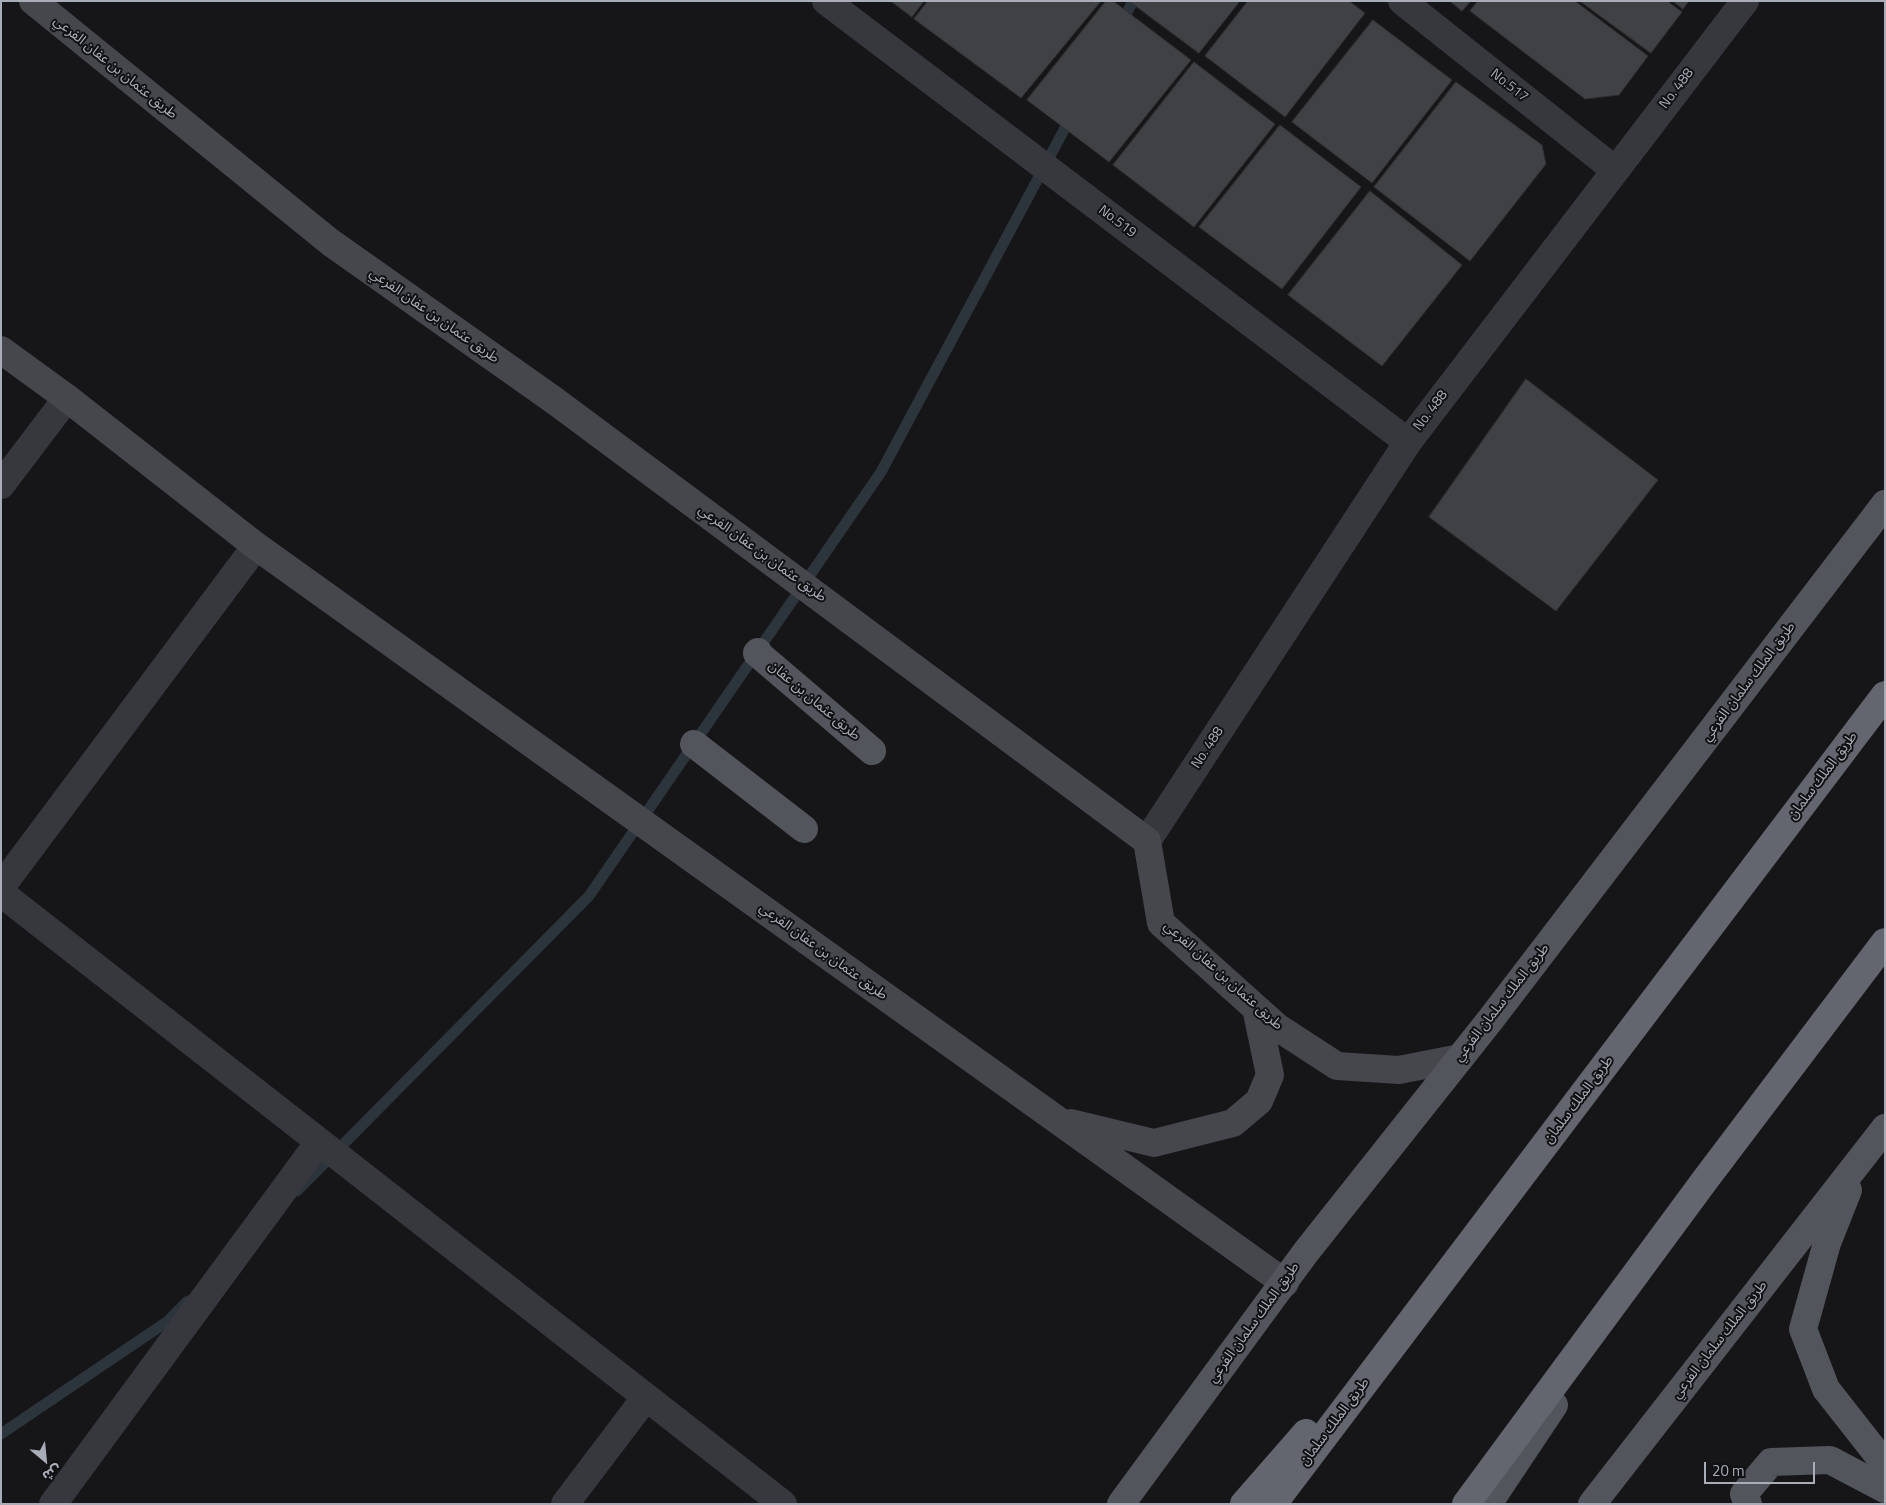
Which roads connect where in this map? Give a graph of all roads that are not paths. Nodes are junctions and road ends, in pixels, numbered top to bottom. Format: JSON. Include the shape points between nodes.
{"nodes":[{"id":1,"x":33,"y":1,"type":"edge"},
{"id":2,"x":826,"y":1,"type":"edge"},
{"id":3,"x":1402,"y":1,"type":"edge"},
{"id":4,"x":1745,"y":1,"type":"edge"},
{"id":5,"x":1615,"y":170,"type":"junction"},
{"id":6,"x":1,"y":350,"type":"edge"},
{"id":7,"x":67,"y":398,"type":"junction"},
{"id":8,"x":1408,"y":442,"type":"junction"},
{"id":9,"x":1,"y":485,"type":"edge"},
{"id":10,"x":1885,"y":504,"type":"edge"},
{"id":11,"x":256,"y":546,"type":"junction"},
{"id":12,"x":758,"y":652,"type":"dead end"},
{"id":13,"x":1885,"y":695,"type":"edge"},
{"id":14,"x":694,"y":744,"type":"dead end"},
{"id":15,"x":872,"y":751,"type":"dead end"},
{"id":16,"x":804,"y":829,"type":"dead end"},
{"id":17,"x":1147,"y":841,"type":"junction"},
{"id":18,"x":1,"y":887,"type":"edge"},
{"id":19,"x":1,"y":893,"type":"edge"},
{"id":20,"x":1885,"y":942,"type":"edge"},
{"id":21,"x":1256,"y":1008,"type":"junction"},
{"id":22,"x":1460,"y":1058,"type":"junction"},
{"id":23,"x":1057,"y":1119,"type":"junction"},
{"id":24,"x":1885,"y":1128,"type":"edge"},
{"id":25,"x":320,"y":1142,"type":"junction"},
{"id":26,"x":1859,"y":1162,"type":"junction"},
{"id":27,"x":1705,"y":1180,"type":"junction"},
{"id":28,"x":1462,"y":1255,"type":"junction"},
{"id":29,"x":1284,"y":1282,"type":"junction"},
{"id":30,"x":646,"y":1397,"type":"junction"},
{"id":31,"x":1885,"y":1464,"type":"edge"},
{"id":32,"x":1885,"y":1489,"type":"edge"},
{"id":33,"x":53,"y":1504,"type":"edge"},
{"id":34,"x":564,"y":1504,"type":"edge"},
{"id":35,"x":783,"y":1504,"type":"edge"},
{"id":36,"x":1121,"y":1504,"type":"edge"},
{"id":37,"x":1244,"y":1504,"type":"edge"},
{"id":38,"x":1273,"y":1504,"type":"edge"},
{"id":39,"x":1466,"y":1504,"type":"edge"},
{"id":40,"x":1488,"y":1504,"type":"edge"},
{"id":41,"x":1592,"y":1504,"type":"edge"},
{"id":42,"x":1748,"y":1504,"type":"edge"}],
"edges":[{"from":1,"to":17,"type":"main road","name":"طريق عثمان بن عفان الفرعي","via":[[330,242],[555,401]]},
{"from":2,"to":8,"type":"street","name":"No.519"},
{"from":3,"to":5,"type":"street","name":"No.517"},
{"from":4,"to":5,"type":"street","name":"No. 488"},
{"from":5,"to":8,"type":"street","name":"No. 488"},
{"from":6,"to":7,"type":"main road","name":"طريق عثمان بن عفان الفرعي"},
{"from":7,"to":9,"type":"street"},
{"from":7,"to":11,"type":"main road","name":"طريق عثمان بن عفان الفرعي"},
{"from":8,"to":17,"type":"street","name":"No. 488"},
{"from":10,"to":22,"type":"main road","name":"طريق الملك سلمان الفرعي"},
{"from":11,"to":18,"type":"street"},
{"from":11,"to":23,"type":"main road","name":"طريق عثمان بن عفان الفرعي"},
{"from":12,"to":15,"type":"main road","name":"طريق عثمان بن عفان"},
{"from":13,"to":28,"type":"highway","name":"طريق الملك سلمان"},
{"from":14,"to":16,"type":"main road"},
{"from":17,"to":21,"type":"main road","name":"طريق عثمان بن عفان الفرعي","via":[[1161,923]]},
{"from":19,"to":25,"type":"street"},
{"from":20,"to":27,"type":"highway"},
{"from":21,"to":22,"type":"main road","name":"طريق عثمان بن عفان الفرعي","via":[[1277,1027],[1337,1066],[1399,1070]]},
{"from":21,"to":23,"type":"main road","via":[[1270,1075],[1259,1101],[1233,1123],[1154,1143]]},
{"from":22,"to":29,"type":"main road","name":"طريق الملك سلمان الفرعي"},
{"from":23,"to":29,"type":"main road","name":"طريق عثمان بن عفان الفرعي"},
{"from":24,"to":26,"type":"main road","name":"طريق الملك سلمان الفرعي"},
{"from":25,"to":30,"type":"street"},
{"from":25,"to":33,"type":"street"},
{"from":26,"to":31,"type":"main road","via":[[1827,1243],[1803,1329],[1826,1389]]},
{"from":26,"to":41,"type":"main road","name":"طريق الملك سلمان الفرعي"},
{"from":27,"to":39,"type":"highway"},
{"from":27,"to":40,"type":"main road"},
{"from":28,"to":37,"type":"highway"},
{"from":28,"to":38,"type":"highway","name":"طريق الملك سلمان"},
{"from":29,"to":36,"type":"main road","name":"طريق الملك سلمان الفرعي"},
{"from":30,"to":34,"type":"street"},
{"from":30,"to":35,"type":"street"},
{"from":32,"to":42,"type":"main road","via":[[1830,1460],[1771,1462],[1744,1494]]}]}
